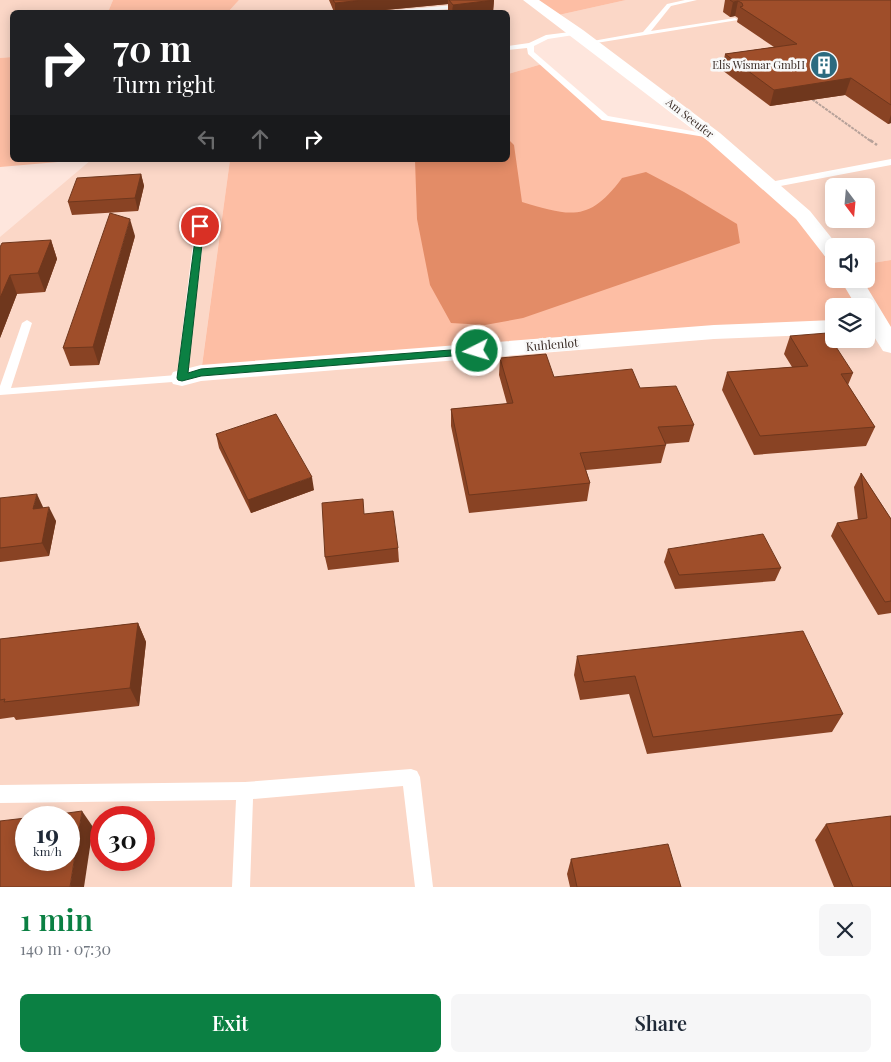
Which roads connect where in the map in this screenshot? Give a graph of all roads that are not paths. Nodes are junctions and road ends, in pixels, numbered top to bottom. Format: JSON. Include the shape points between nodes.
{"nodes":[{"id":1,"x":454,"y":0,"type":"edge"},
{"id":2,"x":530,"y":0,"type":"edge"},
{"id":3,"x":694,"y":0,"type":"edge"},
{"id":4,"x":421,"y":10,"type":"edge"},
{"id":5,"x":735,"y":20,"type":"edge"},
{"id":6,"x":646,"y":33,"type":"junction"},
{"id":7,"x":584,"y":37,"type":"junction"},
{"id":8,"x":531,"y":45,"type":"junction"},
{"id":9,"x":510,"y":48,"type":"edge"},
{"id":10,"x":714,"y":137,"type":"junction"},
{"id":11,"x":891,"y":162,"type":"edge"},
{"id":12,"x":770,"y":185,"type":"junction"},
{"id":13,"x":200,"y":226,"type":"dead end"},
{"id":14,"x":825,"y":243,"type":"edge"},
{"id":15,"x":27,"y":323,"type":"dead end"},
{"id":16,"x":825,"y":327,"type":"edge"},
{"id":17,"x":875,"y":327,"type":"edge"},
{"id":18,"x":891,"y":346,"type":"edge"},
{"id":19,"x":182,"y":378,"type":"junction"},
{"id":20,"x":245,"y":791,"type":"junction"},
{"id":21,"x":0,"y":794,"type":"edge"},
{"id":22,"x":241,"y":887,"type":"edge"},
{"id":23,"x":424,"y":887,"type":"edge"}],
"edges":[{"from":1,"to":4,"type":"lane","via":[[458,7]]},
{"from":2,"to":7,"type":"street","name":"Am Seeufer"},
{"from":3,"to":6,"type":"lane","via":[[669,5]]},
{"from":5,"to":6,"type":"lane"},
{"from":6,"to":7,"type":"lane"},
{"from":7,"to":8,"type":"lane","via":[[546,37]]},
{"from":7,"to":10,"type":"street","name":"Am Seeufer"},
{"from":8,"to":9,"type":"lane"},
{"from":8,"to":10,"type":"lane","via":[[530,53],[604,118]]},
{"from":10,"to":12,"type":"street","name":"Am Seeufer"},
{"from":11,"to":12,"type":"lane"},
{"from":12,"to":14,"type":"street","name":"Am Seeufer","via":[[803,215]]},
{"from":13,"to":19,"type":"lane"},
{"from":15,"to":19,"type":"lane","via":[[4,392]]},
{"from":16,"to":19,"type":"street","name":"Kuhlenlot","via":[[685,334],[211,372]]},
{"from":17,"to":18,"type":"street"},
{"from":20,"to":21,"type":"lane"},
{"from":20,"to":22,"type":"lane"},
{"from":20,"to":23,"type":"lane","via":[[411,777]]}]}
